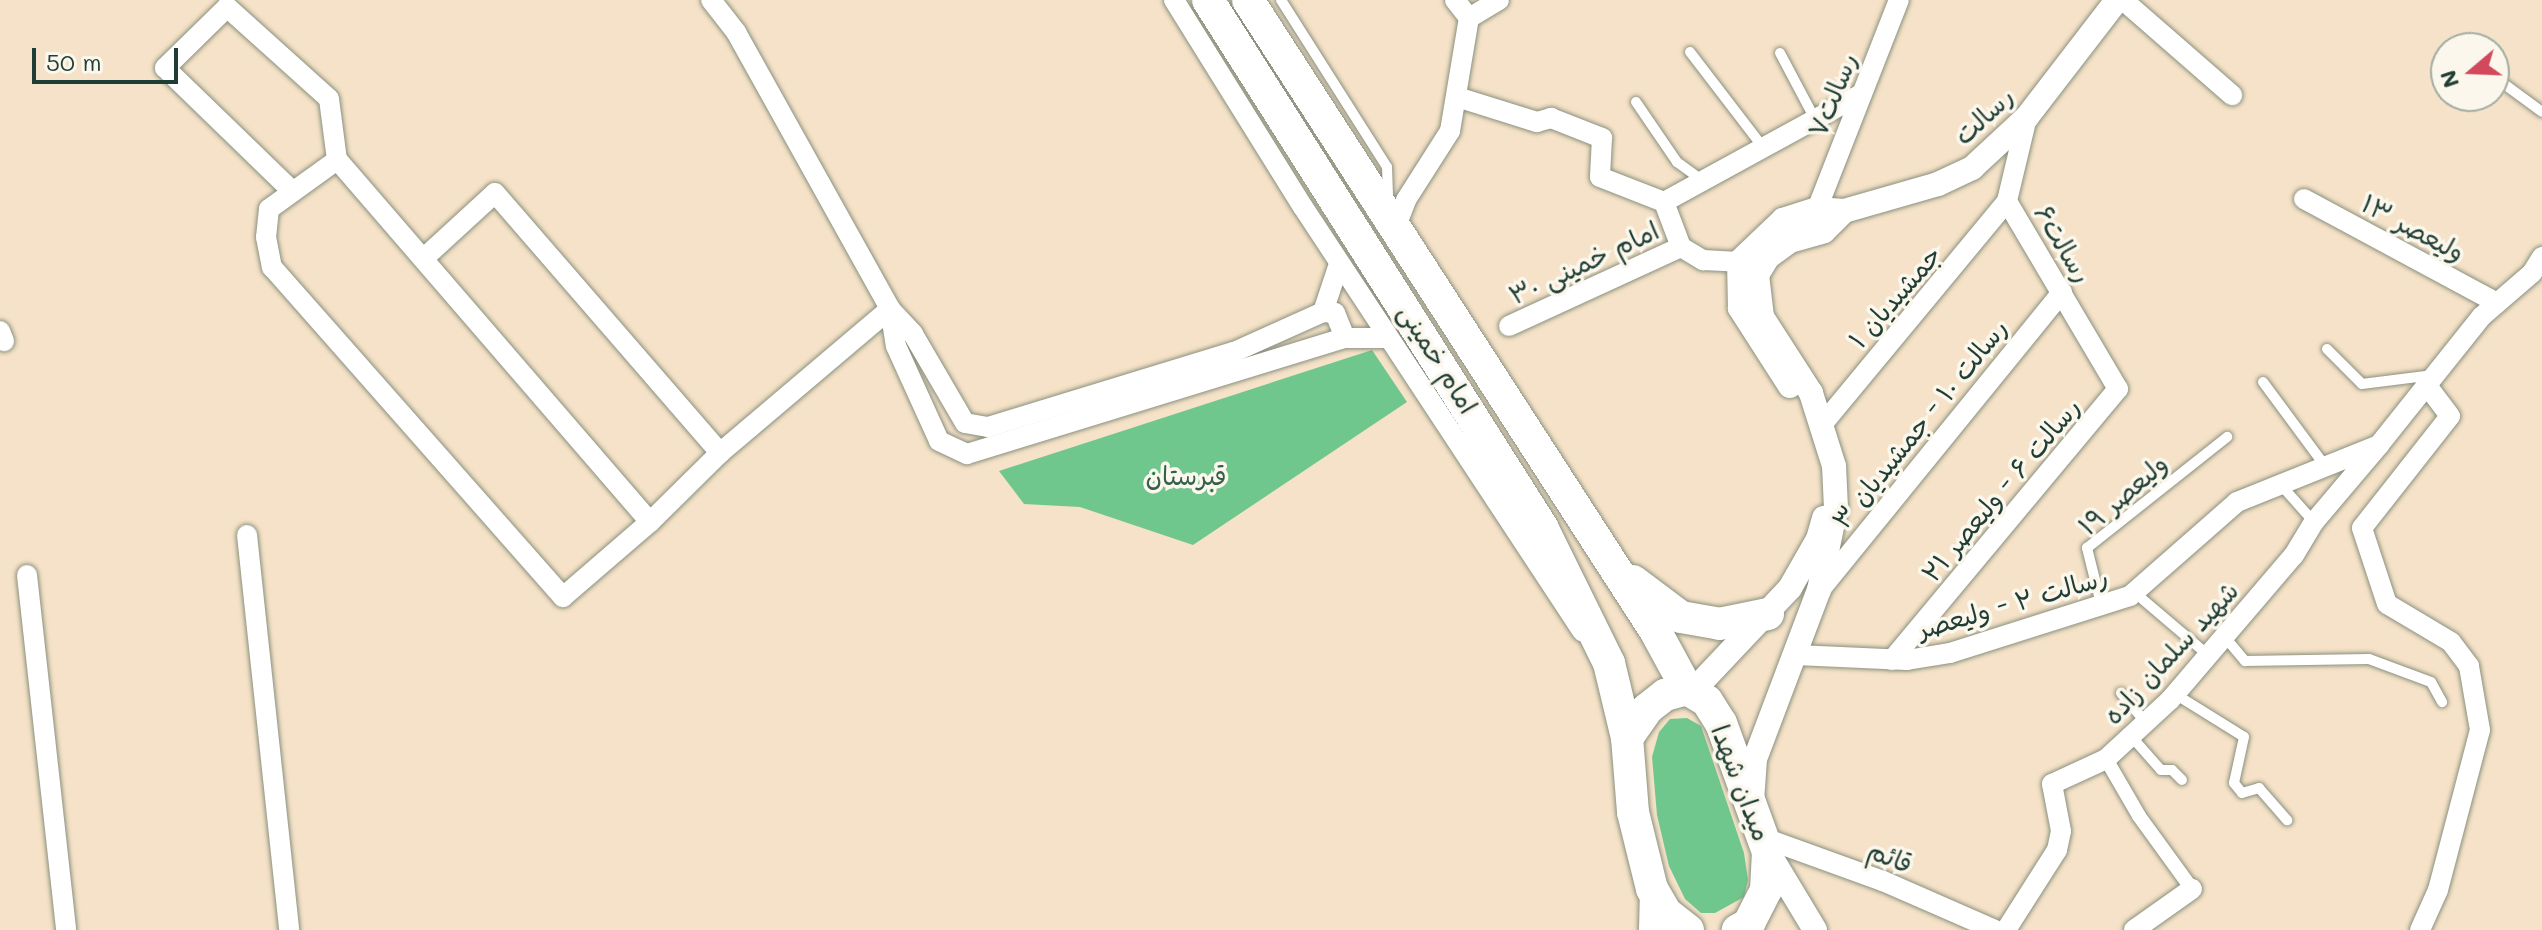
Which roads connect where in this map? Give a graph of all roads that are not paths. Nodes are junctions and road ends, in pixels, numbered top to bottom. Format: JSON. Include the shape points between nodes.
{"nodes":[{"id":1,"x":711,"y":0,"type":"edge"},
{"id":2,"x":1174,"y":0,"type":"edge"},
{"id":3,"x":1208,"y":0,"type":"edge"},
{"id":4,"x":1248,"y":0,"type":"edge"},
{"id":5,"x":1281,"y":0,"type":"edge"},
{"id":6,"x":1455,"y":0,"type":"edge"},
{"id":7,"x":1499,"y":0,"type":"edge"},
{"id":8,"x":1899,"y":0,"type":"edge"},
{"id":9,"x":2120,"y":0,"type":"edge"},
{"id":10,"x":1469,"y":18,"type":"junction"},
{"id":11,"x":1690,"y":52,"type":"dead end"},
{"id":12,"x":1780,"y":53,"type":"dead end"},
{"id":13,"x":2510,"y":88,"type":"edge"},
{"id":14,"x":1861,"y":94,"type":"junction"},
{"id":15,"x":2232,"y":95,"type":"dead end"},
{"id":16,"x":1457,"y":97,"type":"junction"},
{"id":17,"x":1636,"y":102,"type":"dead end"},
{"id":18,"x":2542,"y":112,"type":"edge"},
{"id":19,"x":2027,"y":117,"type":"junction"},
{"id":20,"x":1815,"y":119,"type":"junction"},
{"id":21,"x":1274,"y":128,"type":"junction"},
{"id":22,"x":1763,"y":147,"type":"junction"},
{"id":23,"x":337,"y":160,"type":"junction"},
{"id":24,"x":1702,"y":180,"type":"junction"},
{"id":25,"x":290,"y":189,"type":"junction"},
{"id":26,"x":2304,"y":199,"type":"dead end"},
{"id":27,"x":2007,"y":201,"type":"junction"},
{"id":28,"x":1664,"y":202,"type":"junction"},
{"id":29,"x":1817,"y":209,"type":"junction"},
{"id":30,"x":1844,"y":211,"type":"junction"},
{"id":31,"x":1392,"y":225,"type":"junction"},
{"id":32,"x":1681,"y":247,"type":"junction"},
{"id":33,"x":2542,"y":257,"type":"edge"},
{"id":34,"x":424,"y":258,"type":"junction"},
{"id":35,"x":1739,"y":262,"type":"junction"},
{"id":36,"x":1339,"y":264,"type":"junction"},
{"id":37,"x":2062,"y":292,"type":"junction"},
{"id":38,"x":2497,"y":303,"type":"junction"},
{"id":39,"x":890,"y":309,"type":"junction"},
{"id":40,"x":1323,"y":312,"type":"junction"},
{"id":41,"x":1509,"y":326,"type":"dead end"},
{"id":42,"x":1345,"y":338,"type":"junction"},
{"id":43,"x":1387,"y":338,"type":"junction"},
{"id":44,"x":2327,"y":349,"type":"dead end"},
{"id":45,"x":2431,"y":380,"type":"junction"},
{"id":46,"x":2263,"y":382,"type":"dead end"},
{"id":47,"x":2118,"y":389,"type":"joint"},
{"id":48,"x":1817,"y":417,"type":"junction"},
{"id":49,"x":965,"y":423,"type":"junction"},
{"id":50,"x":2227,"y":437,"type":"dead end"},
{"id":51,"x":2379,"y":445,"type":"junction"},
{"id":52,"x":954,"y":448,"type":"junction"},
{"id":53,"x":720,"y":453,"type":"junction"},
{"id":54,"x":2323,"y":463,"type":"junction"},
{"id":55,"x":1833,"y":480,"type":"junction"},
{"id":56,"x":2279,"y":483,"type":"junction"},
{"id":57,"x":650,"y":522,"type":"junction"},
{"id":58,"x":2314,"y":522,"type":"junction"},
{"id":59,"x":247,"y":535,"type":"dead end"},
{"id":60,"x":1616,"y":568,"type":"junction"},
{"id":61,"x":27,"y":575,"type":"dead end"},
{"id":62,"x":1819,"y":590,"type":"junction"},
{"id":63,"x":2134,"y":592,"type":"junction"},
{"id":64,"x":2101,"y":604,"type":"junction"},
{"id":65,"x":1768,"y":614,"type":"junction"},
{"id":66,"x":2224,"y":636,"type":"junction"},
{"id":67,"x":1796,"y":655,"type":"junction"},
{"id":68,"x":2208,"y":655,"type":"junction"},
{"id":69,"x":1892,"y":660,"type":"junction"},
{"id":70,"x":1609,"y":663,"type":"junction"},
{"id":71,"x":1690,"y":690,"type":"junction"},
{"id":72,"x":2121,"y":693,"type":"dead end"},
{"id":73,"x":2175,"y":694,"type":"junction"},
{"id":74,"x":2442,"y":702,"type":"dead end"},
{"id":75,"x":2138,"y":729,"type":"junction"},
{"id":76,"x":1627,"y":738,"type":"junction"},
{"id":77,"x":2106,"y":759,"type":"junction"},
{"id":78,"x":2182,"y":780,"type":"dead end"},
{"id":79,"x":1752,"y":803,"type":"junction"},
{"id":80,"x":2287,"y":820,"type":"dead end"},
{"id":81,"x":1766,"y":845,"type":"junction"},
{"id":82,"x":1652,"y":889,"type":"junction"},
{"id":83,"x":2192,"y":889,"type":"joint"},
{"id":84,"x":66,"y":930,"type":"edge"},
{"id":85,"x":289,"y":930,"type":"edge"},
{"id":86,"x":1651,"y":930,"type":"edge"},
{"id":87,"x":1688,"y":930,"type":"edge"},
{"id":88,"x":1738,"y":930,"type":"edge"},
{"id":89,"x":1815,"y":930,"type":"edge"},
{"id":90,"x":1995,"y":930,"type":"edge"},
{"id":91,"x":2006,"y":930,"type":"edge"},
{"id":92,"x":2134,"y":930,"type":"edge"},
{"id":93,"x":2420,"y":930,"type":"edge"}],
"edges":[{"from":1,"to":39,"type":"street","via":[[736,32]]},
{"from":2,"to":21,"type":"street"},
{"from":3,"to":21,"type":"highway","name":"امام خمینی"},
{"from":4,"to":31,"type":"highway","name":"امام خمینی"},
{"from":5,"to":31,"type":"lane","via":[[1387,167]]},
{"from":6,"to":10,"type":"street"},
{"from":7,"to":10,"type":"street"},
{"from":8,"to":14,"type":"street","name":"رسالت۷"},
{"from":9,"to":15,"type":"street"},
{"from":9,"to":19,"type":"street","name":"رسالت"},
{"from":10,"to":16,"type":"street"},
{"from":11,"to":22,"type":"lane"},
{"from":12,"to":20,"type":"lane"},
{"from":13,"to":18,"type":"lane"},
{"from":14,"to":20,"type":"street"},
{"from":14,"to":29,"type":"street","name":"رسالت۷"},
{"from":16,"to":28,"type":"street","via":[[1537,122],[1551,118],[1602,138],[1600,177]]},
{"from":16,"to":31,"type":"street","via":[[1450,131]]},
{"from":17,"to":24,"type":"lane","via":[[1677,162]]},
{"from":19,"to":27,"type":"street","name":"رسالت۶"},
{"from":19,"to":30,"type":"street","name":"رسالت","via":[[1972,168],[1938,184]]},
{"from":20,"to":22,"type":"street"},
{"from":21,"to":36,"type":"street"},
{"from":21,"to":70,"type":"highway","name":"امام خمینی","via":[[1542,527]]},
{"from":22,"to":24,"type":"street"},
{"from":23,"to":25,"type":"street"},
{"from":23,"to":25,"type":"street","via":[[329,99],[227,7],[165,68]]},
{"from":23,"to":34,"type":"street"},
{"from":24,"to":28,"type":"street"},
{"from":25,"to":57,"type":"street","via":[[269,209],[266,237],[272,267],[563,597]]},
{"from":26,"to":38,"type":"street","name":"ولیعصر ۱۳"},
{"from":27,"to":37,"type":"street","name":"رسالت۶"},
{"from":27,"to":48,"type":"street","name":"جمشیدیان ۱"},
{"from":28,"to":32,"type":"street"},
{"from":29,"to":30,"type":"street","name":"رسالت"},
{"from":29,"to":35,"type":"street","name":"رسالت","via":[[1783,220]]},
{"from":30,"to":48,"type":"street","name":"رسالت","via":[[1824,231],[1790,241],[1768,257],[1757,275],[1762,317],[1811,393]]},
{"from":31,"to":60,"type":"highway","name":"امام خمینی"},
{"from":32,"to":35,"type":"street","via":[[1703,260]]},
{"from":32,"to":41,"type":"street","name":"امام خمینی ۳۰"},
{"from":33,"to":38,"type":"street","via":[[2532,273]]},
{"from":34,"to":53,"type":"street","via":[[495,193]]},
{"from":34,"to":57,"type":"street"},
{"from":35,"to":48,"type":"street","via":[[1740,308],[1776,368]]},
{"from":36,"to":40,"type":"street"},
{"from":36,"to":43,"type":"street"},
{"from":37,"to":47,"type":"street","name":"رسالت۶"},
{"from":37,"to":62,"type":"street","name":"رسالت ۱۰ - جمشیدیان ۳"},
{"from":38,"to":45,"type":"street"},
{"from":39,"to":49,"type":"street","via":[[913,334]]},
{"from":39,"to":52,"type":"street","via":[[896,346],[939,441]]},
{"from":39,"to":53,"type":"street"},
{"from":40,"to":42,"type":"street","via":[[1335,313]]},
{"from":40,"to":49,"type":"street","via":[[1234,352],[988,427]]},
{"from":42,"to":43,"type":"street"},
{"from":42,"to":52,"type":"street","via":[[967,454]]},
{"from":43,"to":70,"type":"street","via":[[1560,604]]},
{"from":44,"to":45,"type":"lane","via":[[2362,384]]},
{"from":45,"to":51,"type":"street"},
{"from":45,"to":93,"type":"street","via":[[2450,416],[2362,528],[2387,604],[2451,642],[2469,666],[2480,730],[2438,890]]},
{"from":46,"to":54,"type":"lane"},
{"from":47,"to":69,"type":"street","name":"رسالت ۶ - ولیعصر ۲۱"},
{"from":48,"to":55,"type":"street","name":"رسالت"},
{"from":49,"to":52,"type":"street"},
{"from":50,"to":64,"type":"lane","name":"ولیعصر ۱۹","via":[[2087,548]]},
{"from":51,"to":54,"type":"street","name":"رسالت ۲ - ولیعصر"},
{"from":51,"to":58,"type":"street","name":"شهید سلمان زاده"},
{"from":53,"to":57,"type":"street"},
{"from":54,"to":56,"type":"street","name":"رسالت ۲ - ولیعصر"},
{"from":55,"to":62,"type":"street","name":"رسالت","via":[[1834,537]]},
{"from":55,"to":65,"type":"street","name":"رسالت","via":[[1818,539]]},
{"from":56,"to":58,"type":"lane"},
{"from":56,"to":63,"type":"street","name":"رسالت ۲ - ولیعصر","via":[[2237,502]]},
{"from":58,"to":66,"type":"street","name":"شهید سلمان زاده","via":[[2309,537]]},
{"from":59,"to":85,"type":"street"},
{"from":60,"to":65,"type":"highway","via":[[1681,617],[1719,624]]},
{"from":60,"to":71,"type":"highway","name":"امام خمینی"},
{"from":61,"to":84,"type":"street"},
{"from":62,"to":67,"type":"street","name":"رسالت"},
{"from":63,"to":64,"type":"street","name":"رسالت ۲ - ولیعصر"},
{"from":63,"to":68,"type":"lane"},
{"from":64,"to":69,"type":"street","name":"رسالت ۲ - ولیعصر","via":[[1950,653]]},
{"from":65,"to":71,"type":"street","name":"رسالت"},
{"from":66,"to":68,"type":"street","name":"شهید سلمان زاده"},
{"from":66,"to":74,"type":"lane","via":[[2245,661],[2369,659],[2431,682]]},
{"from":67,"to":69,"type":"street","name":"رسالت ۲ - ولیعصر"},
{"from":67,"to":79,"type":"street","name":"رسالت","via":[[1770,710],[1755,759]]},
{"from":68,"to":73,"type":"street","name":"شهید سلمان زاده"},
{"from":70,"to":76,"type":"highway","name":"امام خمینی"},
{"from":71,"to":76,"type":"highway","via":[[1665,695],[1647,709]]},
{"from":71,"to":79,"type":"highway","name":"میدان شهدا","via":[[1707,701],[1721,723]]},
{"from":72,"to":75,"type":"lane"},
{"from":73,"to":75,"type":"street","name":"شهید سلمان زاده"},
{"from":73,"to":80,"type":"lane","via":[[2244,737],[2234,783],[2242,793],[2259,788]]},
{"from":75,"to":77,"type":"street","name":"شهید سلمان زاده"},
{"from":75,"to":78,"type":"lane","via":[[2161,770],[2172,770]]},
{"from":76,"to":82,"type":"highway","via":[[1633,812]]},
{"from":77,"to":83,"type":"street"},
{"from":77,"to":91,"type":"street","name":"شهید سلمان زاده","via":[[2052,784],[2061,831],[2057,850]]},
{"from":79,"to":81,"type":"highway","name":"میدان شهدا"},
{"from":81,"to":88,"type":"highway","name":"میدان شهدا","via":[[1766,890],[1749,924]]},
{"from":81,"to":89,"type":"street"},
{"from":81,"to":90,"type":"street","name":"قائم","via":[[1883,881]]},
{"from":82,"to":86,"type":"street"},
{"from":82,"to":87,"type":"highway","via":[[1666,913]]},
{"from":83,"to":92,"type":"street"}]}
